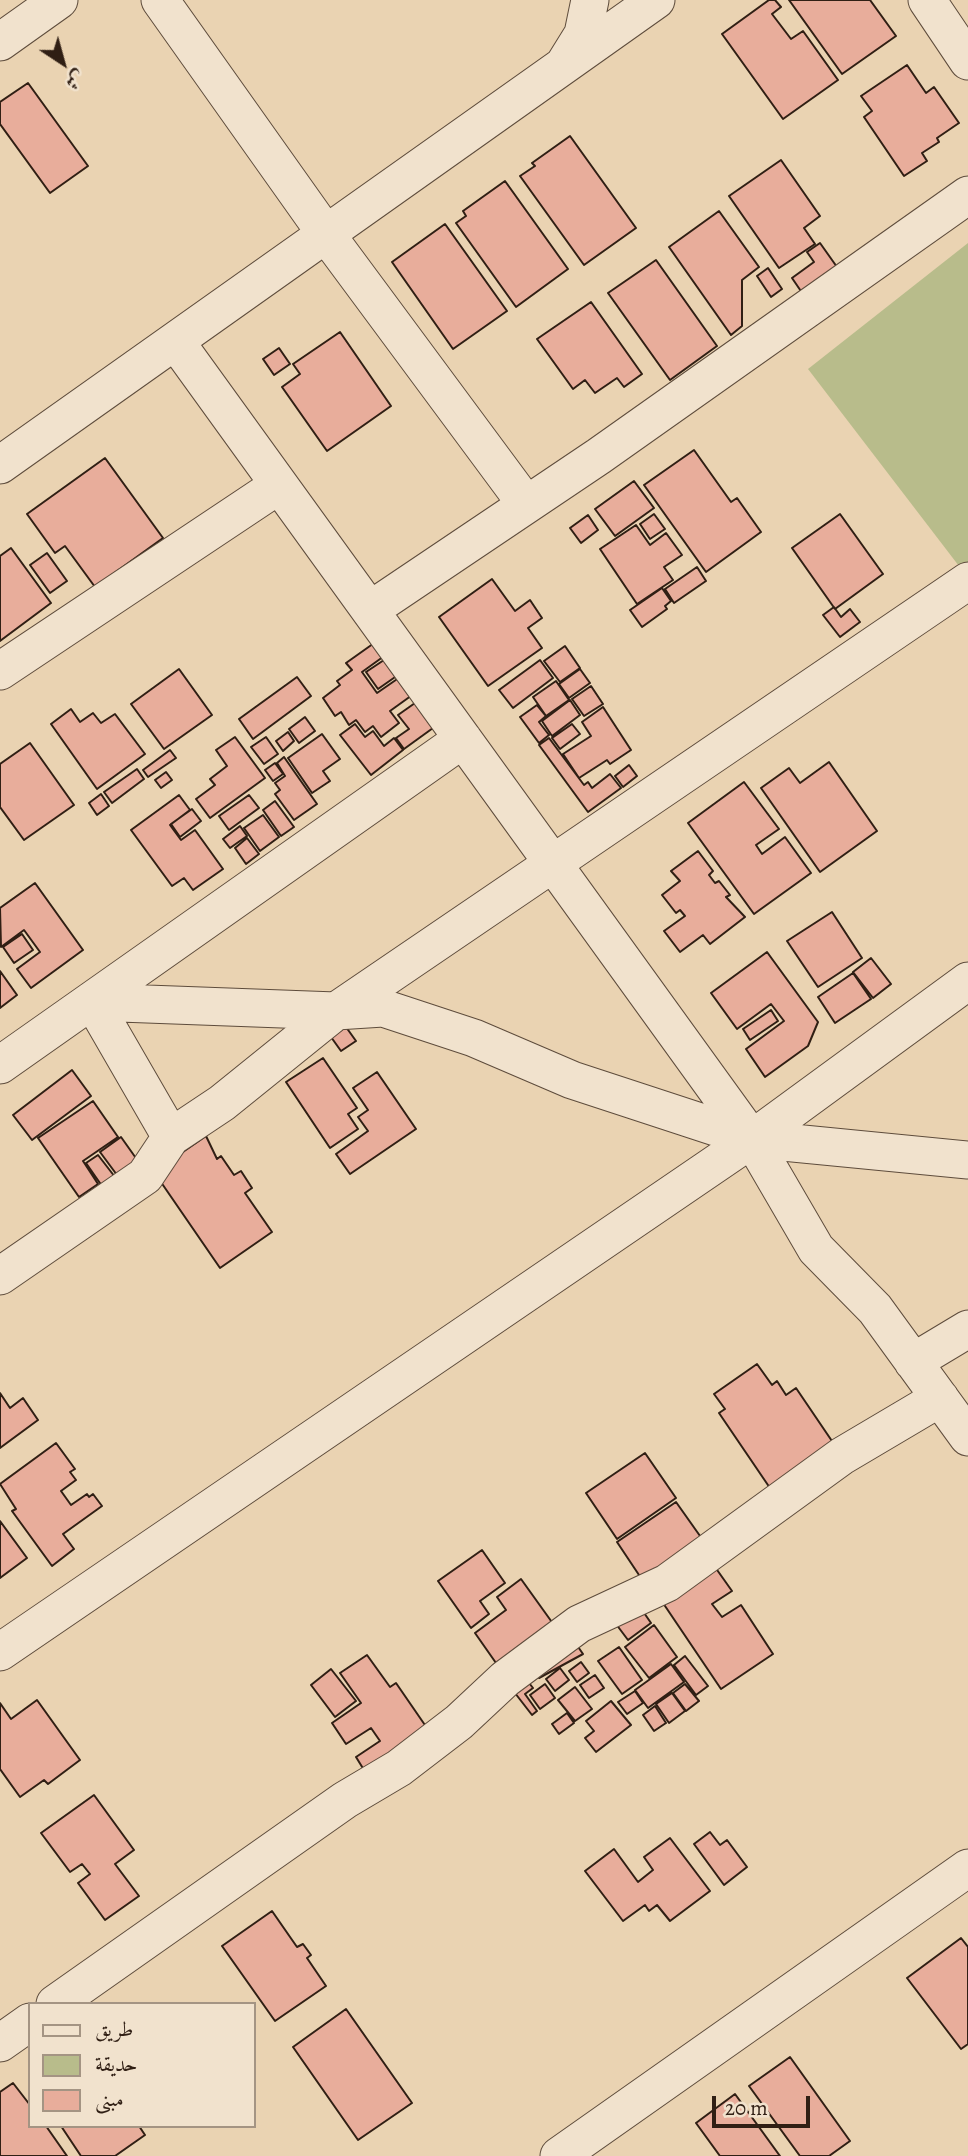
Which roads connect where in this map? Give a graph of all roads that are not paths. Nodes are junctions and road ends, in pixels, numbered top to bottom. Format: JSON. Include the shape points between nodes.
{"nodes":[{"id":1,"x":59,"y":0,"type":"edge"},
{"id":2,"x":160,"y":0,"type":"edge"},
{"id":3,"x":590,"y":0,"type":"edge"},
{"id":4,"x":656,"y":0,"type":"edge"},
{"id":5,"x":927,"y":0,"type":"edge"},
{"id":6,"x":0,"y":42,"type":"edge"},
{"id":7,"x":968,"y":61,"type":"edge"},
{"id":8,"x":563,"y":66,"type":"junction"},
{"id":9,"x":968,"y":195,"type":"edge"},
{"id":10,"x":326,"y":234,"type":"junction"},
{"id":11,"x":176,"y":342,"type":"junction"},
{"id":12,"x":0,"y":465,"type":"edge"},
{"id":13,"x":279,"y":485,"type":"junction"},
{"id":14,"x":526,"y":504,"type":"junction"},
{"id":15,"x":968,"y":581,"type":"edge"},
{"id":16,"x":370,"y":610,"type":"junction"},
{"id":17,"x":0,"y":671,"type":"edge"},
{"id":18,"x":463,"y":739,"type":"junction"},
{"id":19,"x":552,"y":862,"type":"junction"},
{"id":20,"x":968,"y":981,"type":"edge"},
{"id":21,"x":93,"y":1002,"type":"junction"},
{"id":22,"x":336,"y":1010,"type":"junction"},
{"id":23,"x":0,"y":1065,"type":"edge"},
{"id":24,"x":171,"y":1137,"type":"junction"},
{"id":25,"x":752,"y":1139,"type":"junction"},
{"id":26,"x":968,"y":1160,"type":"edge"},
{"id":27,"x":0,"y":1276,"type":"edge"},
{"id":28,"x":968,"y":1329,"type":"edge"},
{"id":29,"x":913,"y":1362,"type":"junction"},
{"id":30,"x":940,"y":1398,"type":"junction"},
{"id":31,"x":968,"y":1437,"type":"edge"},
{"id":32,"x":0,"y":1652,"type":"edge"},
{"id":33,"x":968,"y":1868,"type":"edge"},
{"id":34,"x":58,"y":2002,"type":"edge"},
{"id":35,"x":28,"y":2023,"type":"edge"},
{"id":36,"x":0,"y":2042,"type":"edge"},
{"id":37,"x":559,"y":2156,"type":"edge"}],
"edges":[{"from":1,"to":6,"type":"street"},
{"from":2,"to":10,"type":"street"},
{"from":3,"to":8,"type":"street","via":[[583,34]]},
{"from":4,"to":8,"type":"street"},
{"from":5,"to":7,"type":"street"},
{"from":8,"to":10,"type":"street"},
{"from":9,"to":14,"type":"street"},
{"from":10,"to":11,"type":"street"},
{"from":10,"to":14,"type":"street"},
{"from":11,"to":12,"type":"street"},
{"from":11,"to":13,"type":"street"},
{"from":13,"to":16,"type":"street"},
{"from":13,"to":17,"type":"street"},
{"from":14,"to":16,"type":"street"},
{"from":15,"to":19,"type":"street"},
{"from":16,"to":18,"type":"street"},
{"from":18,"to":19,"type":"street"},
{"from":18,"to":21,"type":"street"},
{"from":19,"to":22,"type":"street"},
{"from":19,"to":25,"type":"street"},
{"from":20,"to":25,"type":"street"},
{"from":21,"to":22,"type":"street"},
{"from":21,"to":23,"type":"street"},
{"from":21,"to":24,"type":"street"},
{"from":22,"to":24,"type":"street","via":[[222,1103]]},
{"from":22,"to":25,"type":"street","via":[[383,1008],[474,1038],[572,1080]]},
{"from":24,"to":27,"type":"street","via":[[145,1175]]},
{"from":25,"to":26,"type":"street"},
{"from":25,"to":29,"type":"street","via":[[816,1249],[875,1309]]},
{"from":25,"to":32,"type":"street"},
{"from":28,"to":29,"type":"street"},
{"from":29,"to":30,"type":"street"},
{"from":30,"to":31,"type":"street"},
{"from":30,"to":34,"type":"street","via":[[842,1456],[667,1583],[579,1624],[399,1768],[345,1800]]},
{"from":33,"to":37,"type":"street"},
{"from":35,"to":36,"type":"street"}]}
